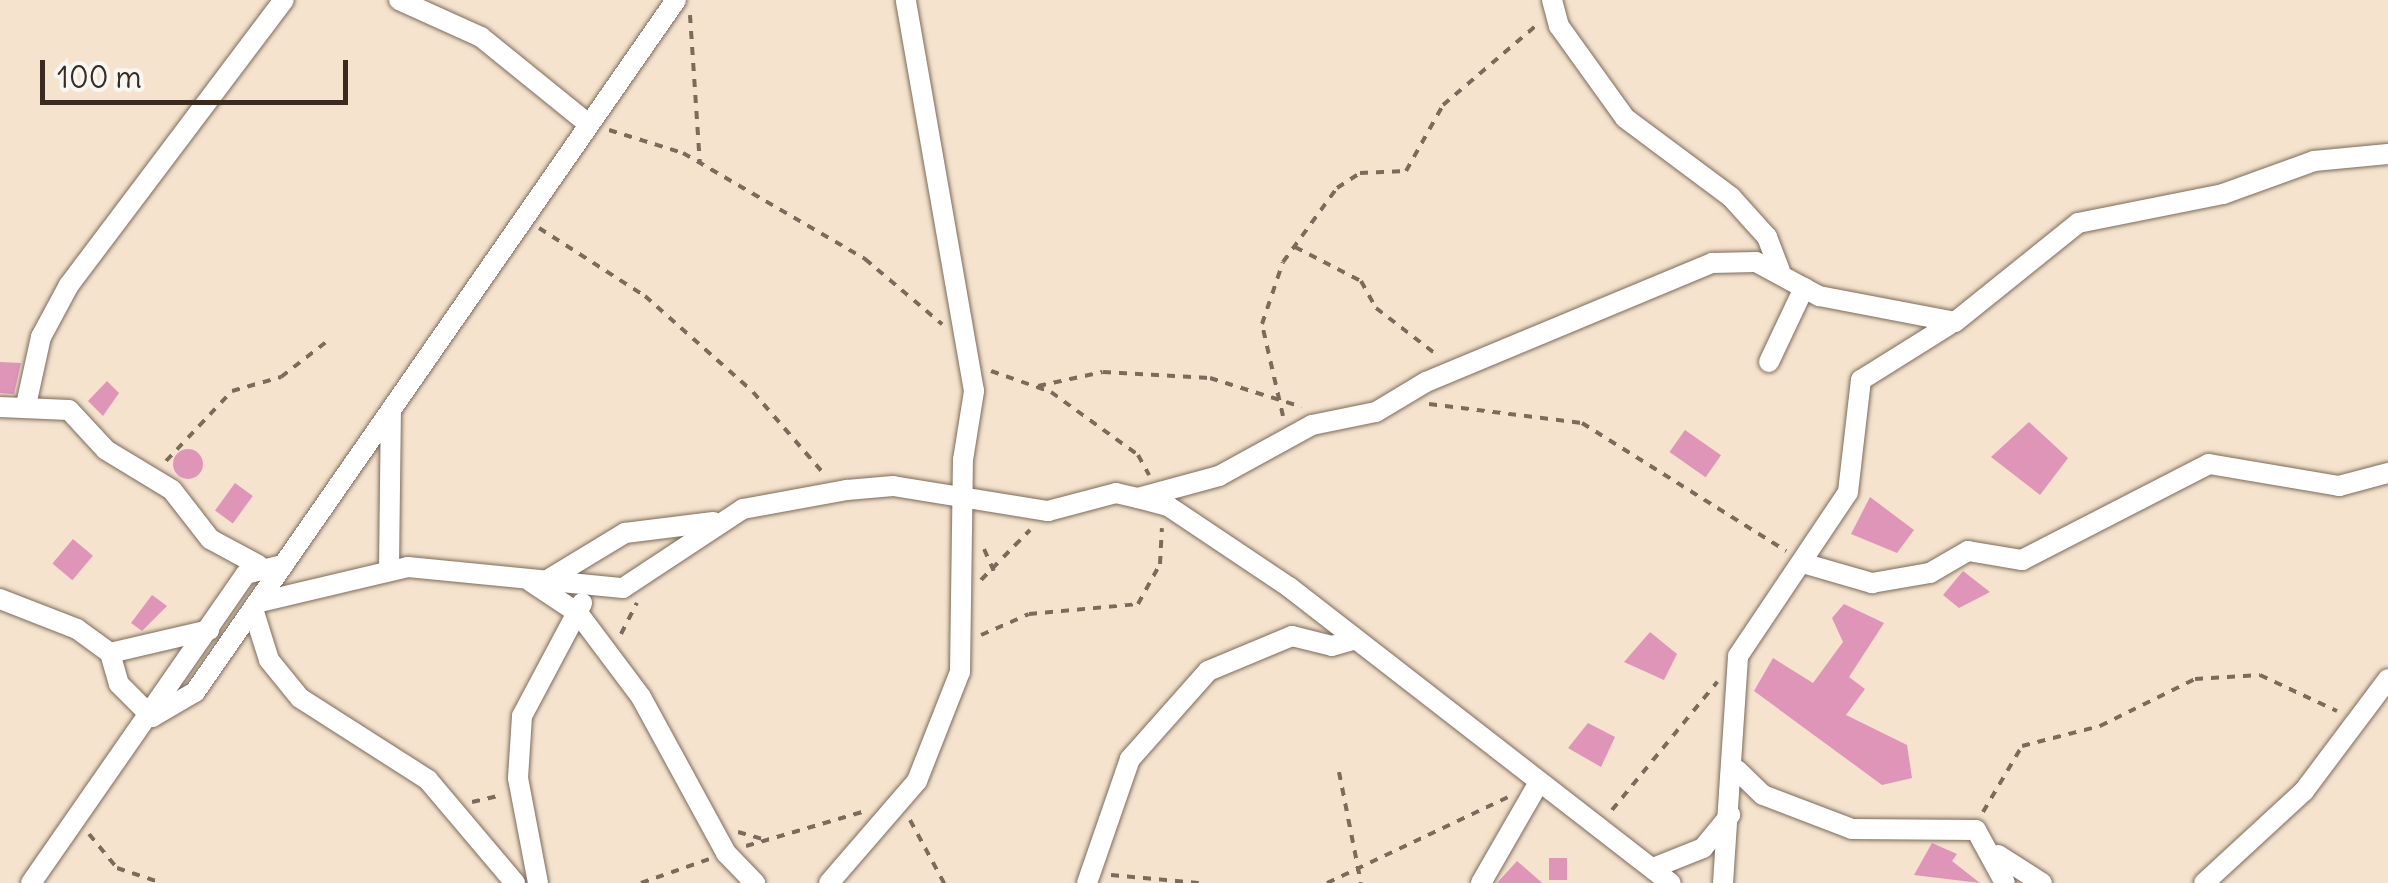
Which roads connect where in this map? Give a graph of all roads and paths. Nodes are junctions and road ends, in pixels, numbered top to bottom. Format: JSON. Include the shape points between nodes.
{"nodes":[{"id":1,"x":284,"y":0,"type":"edge"},
{"id":2,"x":399,"y":0,"type":"edge"},
{"id":3,"x":676,"y":0,"type":"edge"},
{"id":4,"x":689,"y":0,"type":"edge"},
{"id":5,"x":906,"y":0,"type":"edge"},
{"id":6,"x":1552,"y":5,"type":"edge"},
{"id":7,"x":586,"y":122,"type":"junction"},
{"id":8,"x":2387,"y":157,"type":"edge"},
{"id":9,"x":700,"y":167,"type":"junction"},
{"id":10,"x":522,"y":210,"type":"junction"},
{"id":11,"x":1295,"y":247,"type":"junction"},
{"id":12,"x":1780,"y":271,"type":"junction"},
{"id":13,"x":1804,"y":288,"type":"junction"},
{"id":14,"x":1955,"y":322,"type":"junction"},
{"id":15,"x":330,"y":338,"type":"dead end"},
{"id":16,"x":967,"y":356,"type":"junction"},
{"id":17,"x":1768,"y":362,"type":"dead end"},
{"id":18,"x":1446,"y":374,"type":"junction"},
{"id":19,"x":1038,"y":386,"type":"junction"},
{"id":20,"x":1281,"y":397,"type":"junction"},
{"id":21,"x":1420,"y":403,"type":"dead end"},
{"id":22,"x":26,"y":404,"type":"junction"},
{"id":23,"x":1453,"y":406,"type":"junction"},
{"id":24,"x":0,"y":407,"type":"edge"},
{"id":25,"x":391,"y":408,"type":"junction"},
{"id":26,"x":1328,"y":419,"type":"junction"},
{"id":27,"x":1285,"y":440,"type":"junction"},
{"id":28,"x":2388,"y":473,"type":"edge"},
{"id":29,"x":150,"y":474,"type":"junction"},
{"id":30,"x":847,"y":490,"type":"junction"},
{"id":31,"x":1144,"y":495,"type":"junction"},
{"id":32,"x":965,"y":498,"type":"junction"},
{"id":33,"x":1168,"y":506,"type":"junction"},
{"id":34,"x":1060,"y":510,"type":"junction"},
{"id":35,"x":718,"y":521,"type":"junction"},
{"id":36,"x":282,"y":564,"type":"junction"},
{"id":37,"x":1806,"y":564,"type":"junction"},
{"id":38,"x":258,"y":565,"type":"junction"},
{"id":39,"x":389,"y":568,"type":"junction"},
{"id":40,"x":516,"y":573,"type":"junction"},
{"id":41,"x":652,"y":573,"type":"junction"},
{"id":42,"x":550,"y":580,"type":"junction"},
{"id":43,"x":586,"y":588,"type":"junction"},
{"id":44,"x":965,"y":592,"type":"junction"},
{"id":45,"x":0,"y":599,"type":"edge"},
{"id":46,"x":257,"y":607,"type":"junction"},
{"id":47,"x":578,"y":613,"type":"junction"},
{"id":48,"x":209,"y":630,"type":"junction"},
{"id":49,"x":1353,"y":640,"type":"junction"},
{"id":50,"x":226,"y":649,"type":"junction"},
{"id":51,"x":599,"y":649,"type":"junction"},
{"id":52,"x":962,"y":650,"type":"junction"},
{"id":53,"x":110,"y":653,"type":"junction"},
{"id":54,"x":269,"y":660,"type":"junction"},
{"id":55,"x":1735,"y":666,"type":"junction"},
{"id":56,"x":2388,"y":679,"type":"edge"},
{"id":57,"x":152,"y":717,"type":"junction"},
{"id":58,"x":2352,"y":720,"type":"junction"},
{"id":59,"x":1737,"y":770,"type":"junction"},
{"id":60,"x":1338,"y":772,"type":"dead end"},
{"id":61,"x":518,"y":778,"type":"junction"},
{"id":62,"x":1539,"y":785,"type":"junction"},
{"id":63,"x":1763,"y":795,"type":"junction"},
{"id":64,"x":902,"y":802,"type":"junction"},
{"id":65,"x":460,"y":809,"type":"junction"},
{"id":66,"x":869,"y":809,"type":"dead end"},
{"id":67,"x":1732,"y":812,"type":"junction"},
{"id":68,"x":82,"y":815,"type":"junction"},
{"id":69,"x":1596,"y":828,"type":"junction"},
{"id":70,"x":1976,"y":830,"type":"junction"},
{"id":71,"x":726,"y":853,"type":"junction"},
{"id":72,"x":1998,"y":856,"type":"junction"},
{"id":73,"x":1098,"y":861,"type":"junction"},
{"id":74,"x":1361,"y":864,"type":"junction"},
{"id":75,"x":1652,"y":868,"type":"junction"},
{"id":76,"x":31,"y":883,"type":"edge"},
{"id":77,"x":162,"y":883,"type":"edge"},
{"id":78,"x":515,"y":883,"type":"edge"},
{"id":79,"x":538,"y":883,"type":"edge"},
{"id":80,"x":641,"y":883,"type":"edge"},
{"id":81,"x":754,"y":883,"type":"edge"},
{"id":82,"x":830,"y":883,"type":"edge"},
{"id":83,"x":944,"y":883,"type":"edge"},
{"id":84,"x":1086,"y":883,"type":"edge"},
{"id":85,"x":1199,"y":883,"type":"edge"},
{"id":86,"x":1327,"y":883,"type":"edge"},
{"id":87,"x":1361,"y":883,"type":"edge"},
{"id":88,"x":1481,"y":883,"type":"edge"},
{"id":89,"x":1670,"y":883,"type":"edge"},
{"id":90,"x":1723,"y":883,"type":"edge"},
{"id":91,"x":2006,"y":883,"type":"edge"},
{"id":92,"x":2042,"y":883,"type":"edge"},
{"id":93,"x":2204,"y":883,"type":"edge"}],
"edges":[{"from":1,"to":22,"type":"street","via":[[68,286],[41,338]]},
{"from":2,"to":7,"type":"street","via":[[480,37]]},
{"from":3,"to":7,"type":"street"},
{"from":4,"to":9,"type":"path"},
{"from":5,"to":16,"type":"street"},
{"from":6,"to":11,"type":"path","via":[[1443,105],[1406,172],[1348,179]]},
{"from":6,"to":12,"type":"street","via":[[1625,118],[1731,197],[1767,237]]},
{"from":7,"to":9,"type":"path","via":[[672,146]]},
{"from":7,"to":10,"type":"street"},
{"from":8,"to":14,"type":"street","via":[[2314,161],[2223,194],[2078,223]]},
{"from":9,"to":16,"type":"path","via":[[864,258],[934,313]]},
{"from":10,"to":25,"type":"street"},
{"from":10,"to":30,"type":"path","via":[[568,253],[646,296]]},
{"from":11,"to":18,"type":"path","via":[[1361,281],[1384,314],[1435,350]]},
{"from":11,"to":20,"type":"path","via":[[1263,306]]},
{"from":12,"to":13,"type":"street"},
{"from":12,"to":18,"type":"street","via":[[1712,262]]},
{"from":13,"to":14,"type":"street"},
{"from":13,"to":17,"type":"street"},
{"from":14,"to":37,"type":"street","via":[[1861,380],[1848,492]]},
{"from":15,"to":29,"type":"path","via":[[293,370],[232,391]]},
{"from":16,"to":19,"type":"path"},
{"from":16,"to":32,"type":"street","via":[[975,404]]},
{"from":18,"to":23,"type":"path"},
{"from":18,"to":26,"type":"street","via":[[1376,412]]},
{"from":19,"to":20,"type":"path","via":[[1118,372],[1210,378]]},
{"from":19,"to":31,"type":"path","via":[[1138,455]]},
{"from":20,"to":26,"type":"path"},
{"from":20,"to":27,"type":"path"},
{"from":21,"to":23,"type":"path"},
{"from":22,"to":24,"type":"street"},
{"from":22,"to":29,"type":"street","via":[[68,410],[106,450]]},
{"from":23,"to":37,"type":"path","via":[[1582,423]]},
{"from":25,"to":36,"type":"street"},
{"from":25,"to":39,"type":"street"},
{"from":26,"to":27,"type":"street"},
{"from":27,"to":31,"type":"street","via":[[1220,476]]},
{"from":28,"to":37,"type":"street","via":[[2338,486],[2209,464],[2022,560],[1968,551],[1930,573],[1872,583]]},
{"from":29,"to":38,"type":"street","via":[[210,539]]},
{"from":30,"to":32,"type":"street"},
{"from":30,"to":35,"type":"street"},
{"from":31,"to":33,"type":"street"},
{"from":31,"to":34,"type":"street","via":[[1116,493]]},
{"from":32,"to":34,"type":"street"},
{"from":32,"to":44,"type":"street"},
{"from":33,"to":49,"type":"street"},
{"from":33,"to":52,"type":"path","via":[[1160,564],[1138,604],[1029,614]]},
{"from":34,"to":44,"type":"path"},
{"from":35,"to":41,"type":"street"},
{"from":35,"to":42,"type":"street","via":[[624,533]]},
{"from":36,"to":38,"type":"street"},
{"from":36,"to":46,"type":"street"},
{"from":37,"to":55,"type":"street"},
{"from":38,"to":48,"type":"street"},
{"from":39,"to":40,"type":"street"},
{"from":39,"to":46,"type":"street","via":[[306,598]]},
{"from":40,"to":42,"type":"street"},
{"from":40,"to":47,"type":"street"},
{"from":41,"to":43,"type":"street","via":[[622,588]]},
{"from":41,"to":51,"type":"path","via":[[621,634]]},
{"from":42,"to":43,"type":"street"},
{"from":43,"to":47,"type":"street"},
{"from":44,"to":52,"type":"street"},
{"from":45,"to":53,"type":"street","via":[[78,629]]},
{"from":46,"to":50,"type":"street"},
{"from":46,"to":54,"type":"street"},
{"from":47,"to":51,"type":"street"},
{"from":47,"to":61,"type":"street","via":[[528,697]]},
{"from":48,"to":53,"type":"street"},
{"from":48,"to":57,"type":"street"},
{"from":49,"to":62,"type":"street"},
{"from":49,"to":73,"type":"street","via":[[1332,646],[1292,636],[1208,671],[1130,759]]},
{"from":50,"to":54,"type":"street"},
{"from":50,"to":57,"type":"street","via":[[184,704]]},
{"from":51,"to":71,"type":"street","via":[[641,697]]},
{"from":52,"to":64,"type":"street","via":[[946,726]]},
{"from":53,"to":57,"type":"street","via":[[119,684]]},
{"from":54,"to":65,"type":"street","via":[[318,717],[415,772]]},
{"from":55,"to":59,"type":"street"},
{"from":55,"to":69,"type":"path"},
{"from":56,"to":58,"type":"street"},
{"from":57,"to":68,"type":"street"},
{"from":58,"to":70,"type":"path","via":[[2260,675],[2194,678],[2100,726],[2022,746]]},
{"from":58,"to":93,"type":"street","via":[[2304,791]]},
{"from":59,"to":63,"type":"street"},
{"from":59,"to":67,"type":"street"},
{"from":60,"to":74,"type":"path"},
{"from":61,"to":65,"type":"path","via":[[502,796]]},
{"from":61,"to":79,"type":"street"},
{"from":62,"to":69,"type":"street"},
{"from":62,"to":74,"type":"path"},
{"from":62,"to":88,"type":"street"},
{"from":63,"to":67,"type":"street"},
{"from":63,"to":70,"type":"street","via":[[1852,828]]},
{"from":64,"to":82,"type":"street"},
{"from":64,"to":83,"type":"path"},
{"from":65,"to":78,"type":"street"},
{"from":66,"to":71,"type":"path"},
{"from":67,"to":75,"type":"street","via":[[1703,848]]},
{"from":67,"to":90,"type":"street"},
{"from":68,"to":76,"type":"street"},
{"from":68,"to":77,"type":"path","via":[[104,858]]},
{"from":69,"to":75,"type":"street"},
{"from":70,"to":72,"type":"street"},
{"from":71,"to":80,"type":"path"},
{"from":71,"to":81,"type":"street"},
{"from":72,"to":91,"type":"street"},
{"from":72,"to":92,"type":"street"},
{"from":73,"to":84,"type":"street"},
{"from":73,"to":85,"type":"path","via":[[1128,883]]},
{"from":74,"to":86,"type":"path"},
{"from":74,"to":87,"type":"path"},
{"from":75,"to":89,"type":"street"}]}
